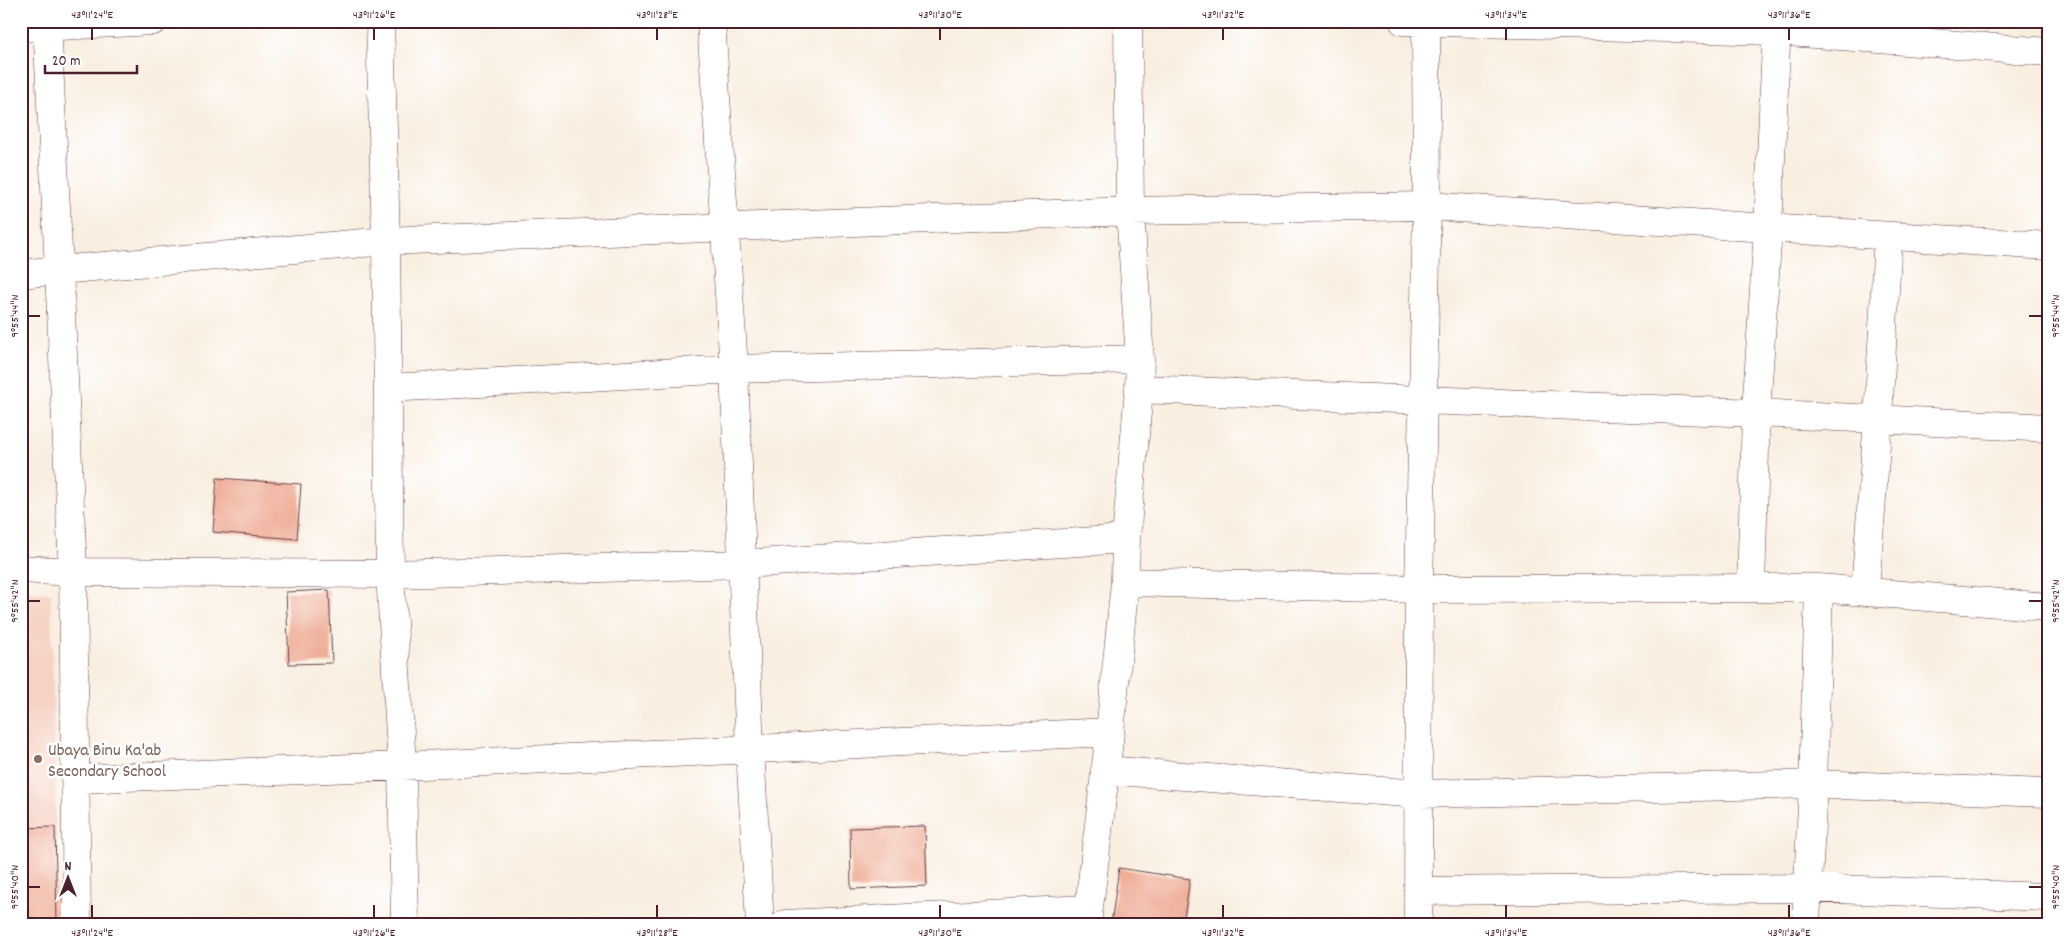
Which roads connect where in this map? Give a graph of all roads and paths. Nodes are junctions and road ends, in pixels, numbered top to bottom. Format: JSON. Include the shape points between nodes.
{"nodes":[{"id":1,"x":153,"y":21,"type":"edge"},
{"id":2,"x":380,"y":21,"type":"edge"},
{"id":3,"x":711,"y":21,"type":"edge"},
{"id":4,"x":1128,"y":21,"type":"edge"},
{"id":5,"x":1415,"y":22,"type":"edge"},
{"id":6,"x":38,"y":26,"type":"edge"},
{"id":7,"x":1776,"y":26,"type":"edge"},
{"id":8,"x":2048,"y":52,"type":"edge"},
{"id":9,"x":1427,"y":206,"type":"junction"},
{"id":10,"x":1130,"y":211,"type":"junction"},
{"id":11,"x":725,"y":227,"type":"junction"},
{"id":12,"x":1768,"y":228,"type":"junction"},
{"id":13,"x":1888,"y":236,"type":"junction"},
{"id":14,"x":386,"y":241,"type":"junction"},
{"id":15,"x":2048,"y":246,"type":"edge"},
{"id":16,"x":59,"y":270,"type":"junction"},
{"id":17,"x":21,"y":274,"type":"edge"},
{"id":18,"x":1140,"y":359,"type":"junction"},
{"id":19,"x":734,"y":369,"type":"junction"},
{"id":20,"x":388,"y":388,"type":"junction"},
{"id":21,"x":1139,"y":390,"type":"junction"},
{"id":22,"x":1423,"y":400,"type":"junction"},
{"id":23,"x":1756,"y":412,"type":"junction"},
{"id":24,"x":1878,"y":419,"type":"junction"},
{"id":25,"x":2048,"y":428,"type":"edge"},
{"id":26,"x":1126,"y":539,"type":"junction"},
{"id":27,"x":743,"y":564,"type":"junction"},
{"id":28,"x":21,"y":569,"type":"edge"},
{"id":29,"x":73,"y":572,"type":"junction"},
{"id":30,"x":390,"y":574,"type":"junction"},
{"id":31,"x":1124,"y":582,"type":"junction"},
{"id":32,"x":1751,"y":588,"type":"junction"},
{"id":33,"x":1819,"y":588,"type":"junction"},
{"id":34,"x":1419,"y":589,"type":"junction"},
{"id":35,"x":1865,"y":590,"type":"junction"},
{"id":36,"x":2048,"y":607,"type":"edge"},
{"id":37,"x":1110,"y":732,"type":"junction"},
{"id":38,"x":750,"y":749,"type":"junction"},
{"id":39,"x":402,"y":766,"type":"junction"},
{"id":40,"x":1105,"y":770,"type":"junction"},
{"id":41,"x":76,"y":779,"type":"junction"},
{"id":42,"x":1813,"y":784,"type":"junction"},
{"id":43,"x":2048,"y":793,"type":"edge"},
{"id":44,"x":1419,"y":794,"type":"junction"},
{"id":45,"x":1808,"y":888,"type":"junction"},
{"id":46,"x":1418,"y":891,"type":"junction"},
{"id":47,"x":2048,"y":897,"type":"edge"},
{"id":48,"x":1088,"y":916,"type":"edge"},
{"id":49,"x":77,"y":924,"type":"edge"},
{"id":50,"x":405,"y":924,"type":"edge"},
{"id":51,"x":760,"y":924,"type":"edge"},
{"id":52,"x":785,"y":924,"type":"edge"},
{"id":53,"x":1418,"y":924,"type":"edge"},
{"id":54,"x":1806,"y":924,"type":"edge"}],
"edges":[{"from":1,"to":6,"type":"street"},
{"from":2,"to":14,"type":"street"},
{"from":3,"to":11,"type":"street"},
{"from":4,"to":10,"type":"street"},
{"from":5,"to":7,"type":"street"},
{"from":5,"to":9,"type":"street"},
{"from":6,"to":16,"type":"street"},
{"from":7,"to":8,"type":"street"},
{"from":7,"to":12,"type":"street"},
{"from":9,"to":10,"type":"street"},
{"from":9,"to":12,"type":"street"},
{"from":9,"to":22,"type":"street"},
{"from":10,"to":11,"type":"street"},
{"from":10,"to":18,"type":"street"},
{"from":11,"to":14,"type":"street"},
{"from":11,"to":19,"type":"street"},
{"from":12,"to":13,"type":"street"},
{"from":12,"to":23,"type":"street"},
{"from":13,"to":15,"type":"street"},
{"from":13,"to":24,"type":"street"},
{"from":14,"to":16,"type":"street"},
{"from":14,"to":20,"type":"street"},
{"from":16,"to":17,"type":"street"},
{"from":16,"to":29,"type":"street"},
{"from":18,"to":19,"type":"street"},
{"from":18,"to":21,"type":"street"},
{"from":19,"to":20,"type":"street"},
{"from":19,"to":27,"type":"street"},
{"from":20,"to":30,"type":"street"},
{"from":21,"to":22,"type":"street"},
{"from":21,"to":26,"type":"street"},
{"from":22,"to":23,"type":"street"},
{"from":22,"to":34,"type":"street"},
{"from":23,"to":24,"type":"street"},
{"from":23,"to":32,"type":"street"},
{"from":24,"to":25,"type":"street"},
{"from":24,"to":35,"type":"street"},
{"from":26,"to":27,"type":"street"},
{"from":26,"to":31,"type":"street"},
{"from":27,"to":30,"type":"street"},
{"from":27,"to":38,"type":"street"},
{"from":28,"to":29,"type":"street"},
{"from":29,"to":30,"type":"street"},
{"from":29,"to":41,"type":"street"},
{"from":30,"to":39,"type":"street"},
{"from":31,"to":34,"type":"street"},
{"from":31,"to":37,"type":"street"},
{"from":32,"to":33,"type":"street"},
{"from":32,"to":34,"type":"street"},
{"from":33,"to":35,"type":"street"},
{"from":33,"to":42,"type":"street"},
{"from":34,"to":44,"type":"street"},
{"from":35,"to":36,"type":"street"},
{"from":37,"to":38,"type":"street"},
{"from":37,"to":40,"type":"street"},
{"from":38,"to":39,"type":"street"},
{"from":38,"to":51,"type":"street"},
{"from":39,"to":41,"type":"street"},
{"from":39,"to":50,"type":"street"},
{"from":40,"to":44,"type":"street"},
{"from":40,"to":48,"type":"street"},
{"from":41,"to":49,"type":"street"},
{"from":42,"to":43,"type":"street"},
{"from":42,"to":44,"type":"street"},
{"from":42,"to":45,"type":"street"},
{"from":44,"to":46,"type":"street"},
{"from":45,"to":46,"type":"street"},
{"from":45,"to":47,"type":"street"},
{"from":45,"to":54,"type":"street"},
{"from":46,"to":53,"type":"street"},
{"from":48,"to":52,"type":"street"}]}
